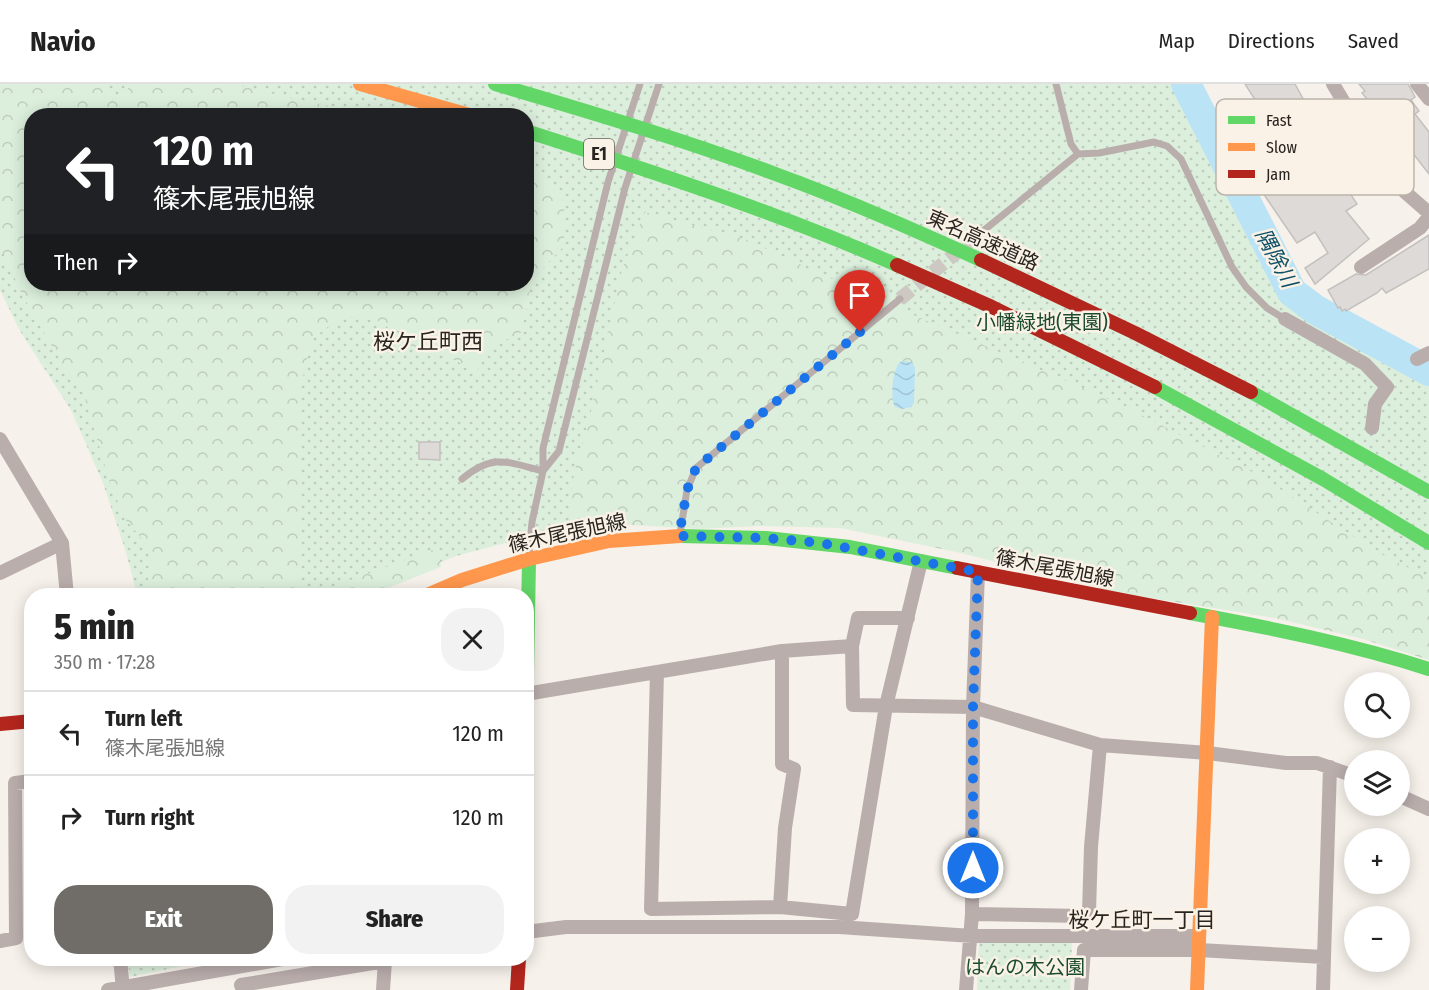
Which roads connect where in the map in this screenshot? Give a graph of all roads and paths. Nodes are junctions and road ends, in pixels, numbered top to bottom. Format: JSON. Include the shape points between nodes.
{"nodes":[{"id":1,"x":360,"y":84,"type":"edge"},
{"id":2,"x":495,"y":84,"type":"edge"},
{"id":3,"x":640,"y":84,"type":"edge"},
{"id":4,"x":659,"y":84,"type":"edge"},
{"id":5,"x":1056,"y":84,"type":"edge"},
{"id":6,"x":1333,"y":84,"type":"edge"},
{"id":7,"x":1417,"y":84,"type":"edge"},
{"id":8,"x":1342,"y":99,"type":"edge"},
{"id":9,"x":1429,"y":99,"type":"edge"},
{"id":10,"x":445,"y":108,"type":"edge"},
{"id":11,"x":534,"y":133,"type":"edge"},
{"id":12,"x":1078,"y":154,"type":"junction"},
{"id":13,"x":1408,"y":195,"type":"edge"},
{"id":14,"x":1429,"y":215,"type":"edge"},
{"id":15,"x":983,"y":231,"type":"tunnel mouth"},
{"id":16,"x":1361,"y":267,"type":"dead end"},
{"id":17,"x":900,"y":299,"type":"tunnel mouth"},
{"id":18,"x":1285,"y":319,"type":"joint"},
{"id":19,"x":1372,"y":428,"type":"dead end"},
{"id":20,"x":0,"y":439,"type":"edge"},
{"id":21,"x":543,"y":471,"type":"junction"},
{"id":22,"x":462,"y":479,"type":"dead end"},
{"id":23,"x":1429,"y":492,"type":"edge"},
{"id":24,"x":679,"y":536,"type":"junction"},
{"id":25,"x":62,"y":543,"type":"junction"},
{"id":26,"x":1429,"y":543,"type":"edge"},
{"id":27,"x":529,"y":559,"type":"junction"},
{"id":28,"x":921,"y":561,"type":"junction"},
{"id":29,"x":978,"y":572,"type":"junction"},
{"id":30,"x":0,"y":573,"type":"edge"},
{"id":31,"x":67,"y":588,"type":"edge"},
{"id":32,"x":444,"y":588,"type":"edge"},
{"id":33,"x":529,"y":588,"type":"edge"},
{"id":34,"x":1212,"y":617,"type":"junction"},
{"id":35,"x":908,"y":618,"type":"junction"},
{"id":36,"x":852,"y":646,"type":"junction"},
{"id":37,"x":782,"y":651,"type":"junction"},
{"id":38,"x":1429,"y":669,"type":"edge"},
{"id":39,"x":657,"y":672,"type":"junction"},
{"id":40,"x":534,"y":693,"type":"edge"},
{"id":41,"x":886,"y":706,"type":"junction"},
{"id":42,"x":973,"y":707,"type":"junction"},
{"id":43,"x":24,"y":722,"type":"edge"},
{"id":44,"x":0,"y":724,"type":"edge"},
{"id":45,"x":1100,"y":745,"type":"junction"},
{"id":46,"x":1208,"y":753,"type":"junction"},
{"id":47,"x":1330,"y":767,"type":"junction"},
{"id":48,"x":1344,"y":772,"type":"edge"},
{"id":49,"x":24,"y":782,"type":"edge"},
{"id":50,"x":1410,"y":800,"type":"edge"},
{"id":51,"x":1429,"y":809,"type":"edge"},
{"id":52,"x":780,"y":907,"type":"junction"},
{"id":53,"x":972,"y":914,"type":"junction"},
{"id":54,"x":534,"y":931,"type":"edge"},
{"id":55,"x":972,"y":936,"type":"junction"},
{"id":56,"x":0,"y":941,"type":"edge"},
{"id":57,"x":1199,"y":943,"type":"junction"},
{"id":58,"x":1323,"y":957,"type":"junction"},
{"id":59,"x":121,"y":966,"type":"edge"},
{"id":60,"x":245,"y":966,"type":"edge"},
{"id":61,"x":355,"y":966,"type":"edge"},
{"id":62,"x":385,"y":966,"type":"edge"},
{"id":63,"x":519,"y":966,"type":"edge"},
{"id":64,"x":123,"y":989,"type":"edge"},
{"id":65,"x":108,"y":990,"type":"edge"},
{"id":66,"x":243,"y":990,"type":"edge"},
{"id":67,"x":383,"y":990,"type":"edge"},
{"id":68,"x":518,"y":990,"type":"edge"},
{"id":69,"x":966,"y":990,"type":"edge"},
{"id":70,"x":1081,"y":990,"type":"edge"},
{"id":71,"x":1197,"y":990,"type":"edge"},
{"id":72,"x":1323,"y":990,"type":"edge"}],
"edges":[{"from":1,"to":10,"type":"main road"},
{"from":2,"to":23,"type":"main road","name":"東名高速道路","number":"E1","via":[[658,134],[860,207],[1073,302],[1252,391]]},
{"from":3,"to":21,"type":"lane","via":[[608,182],[543,448]]},
{"from":4,"to":21,"type":"lane","via":[[625,188],[559,450]]},
{"from":5,"to":12,"type":"lane","via":[[1071,144]]},
{"from":6,"to":8,"type":"street"},
{"from":7,"to":9,"type":"street"},
{"from":11,"to":26,"type":"main road","number":"E1","via":[[755,209],[987,306],[1194,406]]},
{"from":12,"to":15,"type":"lane"},
{"from":12,"to":18,"type":"lane","via":[[1154,142],[1167,146],[1181,159],[1245,287]]},
{"from":13,"to":14,"type":"street"},
{"from":14,"to":16,"type":"street","via":[[1420,228]]},
{"from":17,"to":24,"type":"lane","via":[[696,468],[687,490]]},
{"from":18,"to":19,"type":"street","via":[[1365,364],[1387,387],[1375,404]]},
{"from":20,"to":25,"type":"street"},
{"from":21,"to":22,"type":"lane","via":[[504,461],[487,462]]},
{"from":21,"to":27,"type":"lane"},
{"from":24,"to":27,"type":"main road","name":"篠木尾張旭線","via":[[609,541]]},
{"from":24,"to":28,"type":"main road","name":"篠木尾張旭線","via":[[820,543]]},
{"from":25,"to":30,"type":"street"},
{"from":25,"to":31,"type":"street"},
{"from":27,"to":32,"type":"main road","name":"篠木尾張旭線"},
{"from":27,"to":33,"type":"main road"},
{"from":28,"to":29,"type":"main road","name":"篠木尾張旭線"},
{"from":28,"to":35,"type":"street"},
{"from":29,"to":34,"type":"main road","name":"篠木尾張旭線"},
{"from":29,"to":42,"type":"street"},
{"from":34,"to":38,"type":"main road","name":"篠木尾張旭線","via":[[1363,649]]},
{"from":34,"to":46,"type":"main road"},
{"from":35,"to":36,"type":"street","via":[[858,618]]},
{"from":35,"to":41,"type":"street"},
{"from":36,"to":37,"type":"street"},
{"from":36,"to":41,"type":"street","via":[[853,705]]},
{"from":37,"to":39,"type":"street"},
{"from":37,"to":52,"type":"street","via":[[782,764],[795,769],[785,828]]},
{"from":39,"to":40,"type":"street"},
{"from":39,"to":52,"type":"street","via":[[651,909]]},
{"from":41,"to":42,"type":"street"},
{"from":41,"to":52,"type":"street","via":[[852,914]]},
{"from":42,"to":45,"type":"street"},
{"from":42,"to":53,"type":"street"},
{"from":43,"to":44,"type":"main road"},
{"from":45,"to":46,"type":"street"},
{"from":45,"to":53,"type":"street","via":[[1089,912],[1083,916]]},
{"from":46,"to":47,"type":"street"},
{"from":46,"to":57,"type":"main road"},
{"from":47,"to":48,"type":"street"},
{"from":47,"to":58,"type":"street"},
{"from":49,"to":56,"type":"street","via":[[15,783],[16,938]]},
{"from":50,"to":51,"type":"street"},
{"from":53,"to":55,"type":"street"},
{"from":54,"to":55,"type":"street","via":[[566,927],[839,927]]},
{"from":55,"to":57,"type":"street"},
{"from":55,"to":69,"type":"street"},
{"from":57,"to":58,"type":"street"},
{"from":57,"to":70,"type":"street","via":[[1084,950]]},
{"from":57,"to":71,"type":"main road"},
{"from":58,"to":72,"type":"street"},
{"from":59,"to":64,"type":"street"},
{"from":60,"to":64,"type":"street"},
{"from":61,"to":66,"type":"street","via":[[242,985]]},
{"from":62,"to":67,"type":"street"},
{"from":63,"to":68,"type":"main road"},
{"from":64,"to":65,"type":"street"}]}
